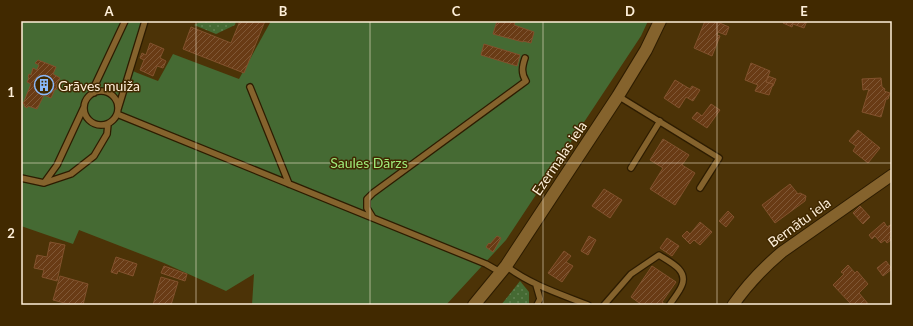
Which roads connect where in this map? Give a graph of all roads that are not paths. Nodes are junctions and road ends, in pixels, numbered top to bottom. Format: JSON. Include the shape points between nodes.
{"nodes":[{"id":1,"x":125,"y":21,"type":"edge"},
{"id":2,"x":145,"y":21,"type":"edge"},
{"id":3,"x":660,"y":21,"type":"edge"},
{"id":4,"x":524,"y":58,"type":"dead end"},
{"id":5,"x":250,"y":87,"type":"dead end"},
{"id":6,"x":94,"y":93,"type":"junction"},
{"id":7,"x":618,"y":96,"type":"junction"},
{"id":8,"x":84,"y":107,"type":"junction"},
{"id":9,"x":118,"y":112,"type":"junction"},
{"id":10,"x":660,"y":121,"type":"junction"},
{"id":11,"x":108,"y":124,"type":"junction"},
{"id":12,"x":631,"y":168,"type":"dead end"},
{"id":13,"x":892,"y":175,"type":"edge"},
{"id":14,"x":21,"y":178,"type":"edge"},
{"id":15,"x":44,"y":183,"type":"junction"},
{"id":16,"x":289,"y":184,"type":"junction"},
{"id":17,"x":700,"y":188,"type":"dead end"},
{"id":18,"x":373,"y":218,"type":"junction"},
{"id":19,"x":503,"y":269,"type":"junction"},
{"id":20,"x":536,"y":285,"type":"junction"},
{"id":21,"x":670,"y":304,"type":"dead end"},
{"id":22,"x":474,"y":305,"type":"edge"},
{"id":23,"x":537,"y":305,"type":"edge"},
{"id":24,"x":588,"y":305,"type":"edge"},
{"id":25,"x":604,"y":305,"type":"edge"},
{"id":26,"x":733,"y":305,"type":"edge"}],
"edges":[{"from":1,"to":6,"type":"lane","via":[[95,84]]},
{"from":2,"to":9,"type":"lane"},
{"from":3,"to":7,"type":"street","name":"Ezermalas iela"},
{"from":4,"to":18,"type":"lane","via":[[522,68],[526,81],[367,199],[367,208]]},
{"from":5,"to":16,"type":"lane"},
{"from":6,"to":8,"type":"lane","via":[[87,99]]},
{"from":6,"to":9,"type":"lane","via":[[102,91],[111,94],[116,101]]},
{"from":7,"to":10,"type":"lane"},
{"from":7,"to":19,"type":"street","name":"Ezermalas iela"},
{"from":8,"to":11,"type":"lane","via":[[85,116],[91,122],[99,126]]},
{"from":8,"to":15,"type":"lane","via":[[57,165]]},
{"from":9,"to":11,"type":"lane"},
{"from":9,"to":16,"type":"lane"},
{"from":10,"to":12,"type":"lane"},
{"from":10,"to":17,"type":"lane","via":[[719,158]]},
{"from":11,"to":15,"type":"lane","via":[[107,134],[94,156],[71,174]]},
{"from":13,"to":26,"type":"street","name":"Bernātu iela","via":[[766,265]]},
{"from":14,"to":15,"type":"lane"},
{"from":16,"to":18,"type":"lane"},
{"from":18,"to":19,"type":"lane"},
{"from":19,"to":20,"type":"lane"},
{"from":19,"to":22,"type":"street","name":"Ezermalas iela"},
{"from":20,"to":23,"type":"lane","via":[[540,299]]},
{"from":20,"to":24,"type":"lane"},
{"from":21,"to":25,"type":"lane","via":[[682,285],[683,277],[678,267],[659,255],[631,274]]}]}
